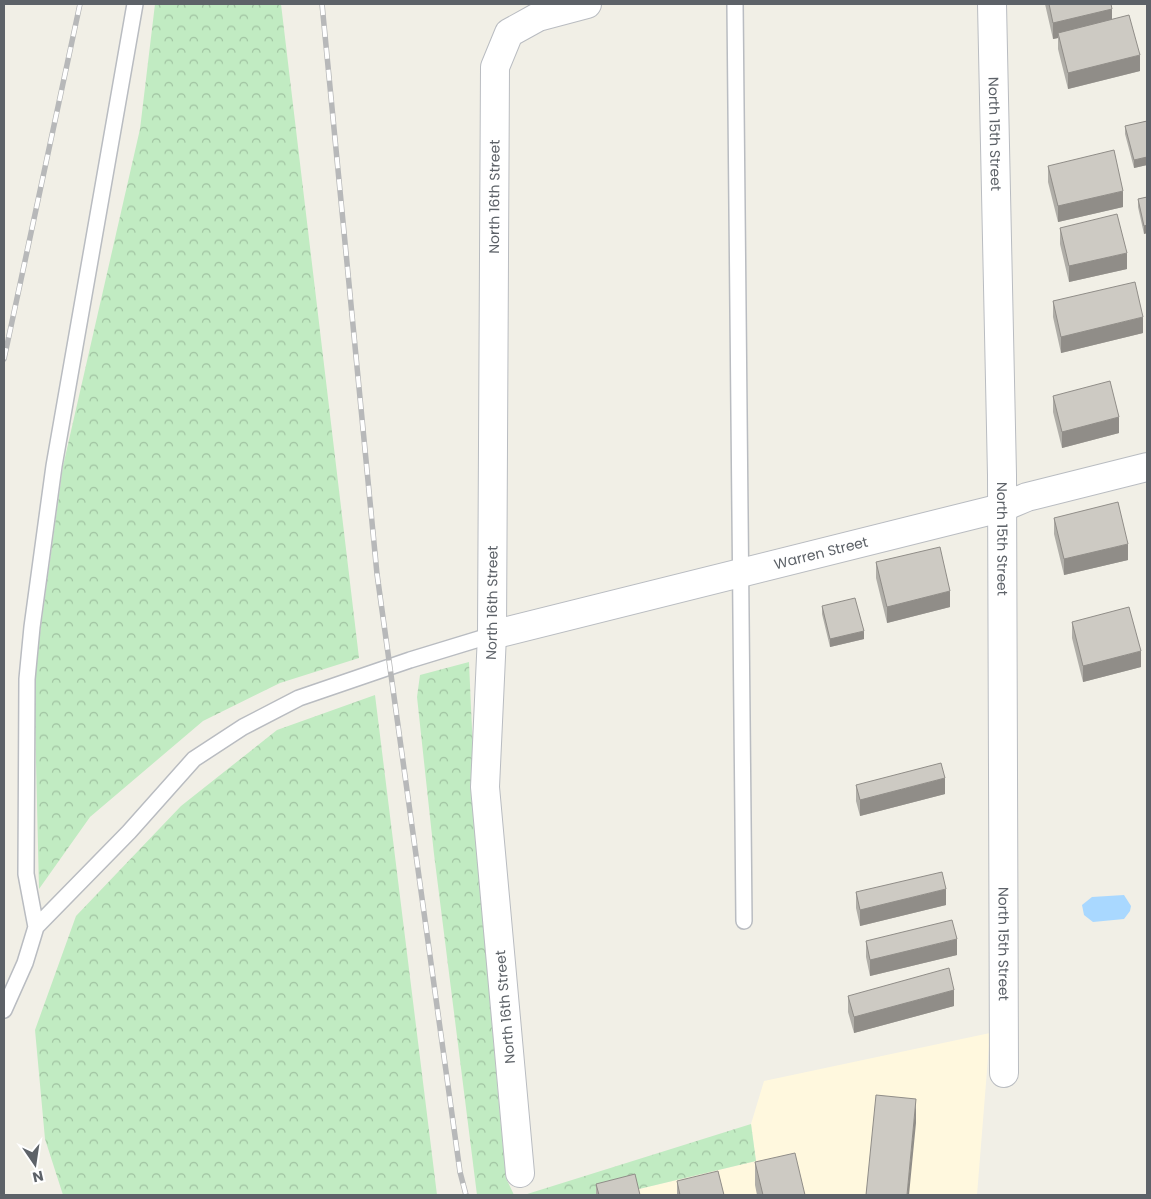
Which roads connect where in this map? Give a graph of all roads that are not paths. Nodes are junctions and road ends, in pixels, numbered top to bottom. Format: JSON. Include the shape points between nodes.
{"nodes":[{"id":1,"x":135,"y":4,"type":"edge"},
{"id":2,"x":587,"y":4,"type":"edge"},
{"id":3,"x":736,"y":4,"type":"edge"},
{"id":4,"x":992,"y":4,"type":"edge"},
{"id":5,"x":1147,"y":467,"type":"edge"},
{"id":6,"x":1001,"y":508,"type":"junction"},
{"id":7,"x":741,"y":572,"type":"junction"},
{"id":8,"x":492,"y":635,"type":"junction"},
{"id":9,"x":744,"y":921,"type":"dead end"},
{"id":10,"x":36,"y":927,"type":"junction"},
{"id":11,"x":4,"y":1010,"type":"edge"},
{"id":12,"x":1004,"y":1074,"type":"dead end"},
{"id":13,"x":520,"y":1173,"type":"dead end"}],
"edges":[{"from":1,"to":10,"type":"lane","via":[[54,466],[32,628],[27,678],[26,874]]},
{"from":2,"to":8,"type":"street","name":"North 16th Street","via":[[538,17],[510,34],[496,67]]},
{"from":3,"to":7,"type":"lane"},
{"from":4,"to":6,"type":"street","name":"North 15th Street"},
{"from":5,"to":6,"type":"street","name":"Warren Street","via":[[1027,497]]},
{"from":6,"to":7,"type":"street","name":"Warren Street"},
{"from":6,"to":12,"type":"street","name":"North 15th Street"},
{"from":7,"to":8,"type":"street","name":"Warren Street"},
{"from":7,"to":9,"type":"lane"},
{"from":8,"to":10,"type":"lane","via":[[299,698],[243,727],[194,759],[130,832]]},
{"from":8,"to":13,"type":"street","name":"North 16th Street","via":[[485,787]]},
{"from":10,"to":11,"type":"lane","via":[[25,963]]}]}
